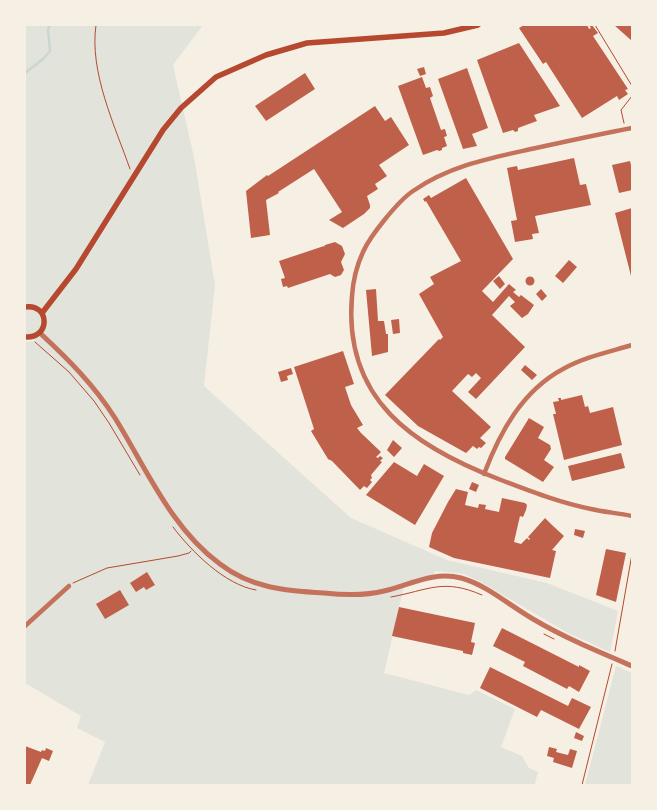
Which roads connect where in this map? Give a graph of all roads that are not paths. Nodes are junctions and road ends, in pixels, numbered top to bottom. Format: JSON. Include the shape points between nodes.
{"nodes":[{"id":1,"x":478,"y":25,"type":"edge"},
{"id":2,"x":632,"y":128,"type":"edge"},
{"id":3,"x":25,"y":307,"type":"edge"},
{"id":4,"x":42,"y":313,"type":"junction"},
{"id":5,"x":40,"y":333,"type":"junction"},
{"id":6,"x":28,"y":337,"type":"edge"},
{"id":7,"x":632,"y":345,"type":"edge"},
{"id":8,"x":484,"y":474,"type":"junction"},
{"id":9,"x":632,"y":516,"type":"edge"},
{"id":10,"x":68,"y":586,"type":"road end"},
{"id":11,"x":25,"y":626,"type":"edge"},
{"id":12,"x":632,"y":666,"type":"edge"}],
"edges":[{"from":1,"to":4,"type":"main road","via":[[444,33],[307,43],[266,55],[216,77],[181,108],[163,130],[76,269]]},
{"from":2,"to":8,"type":"street","via":[[487,158],[441,174],[410,192],[384,220],[363,251],[353,283],[350,317],[354,350],[365,381],[388,414],[412,435],[447,457]]},
{"from":3,"to":4,"type":"main road"},
{"from":4,"to":5,"type":"main road","via":[[44,324]]},
{"from":5,"to":6,"type":"main road"},
{"from":5,"to":12,"type":"street","via":[[98,394],[181,526],[208,555],[243,579],[285,591],[347,594],[383,592],[431,577],[462,578],[553,630]]},
{"from":7,"to":8,"type":"street","via":[[563,368],[523,401],[497,442]]},
{"from":8,"to":9,"type":"street","via":[[536,494],[590,509]]},
{"from":10,"to":11,"type":"street"}]}
